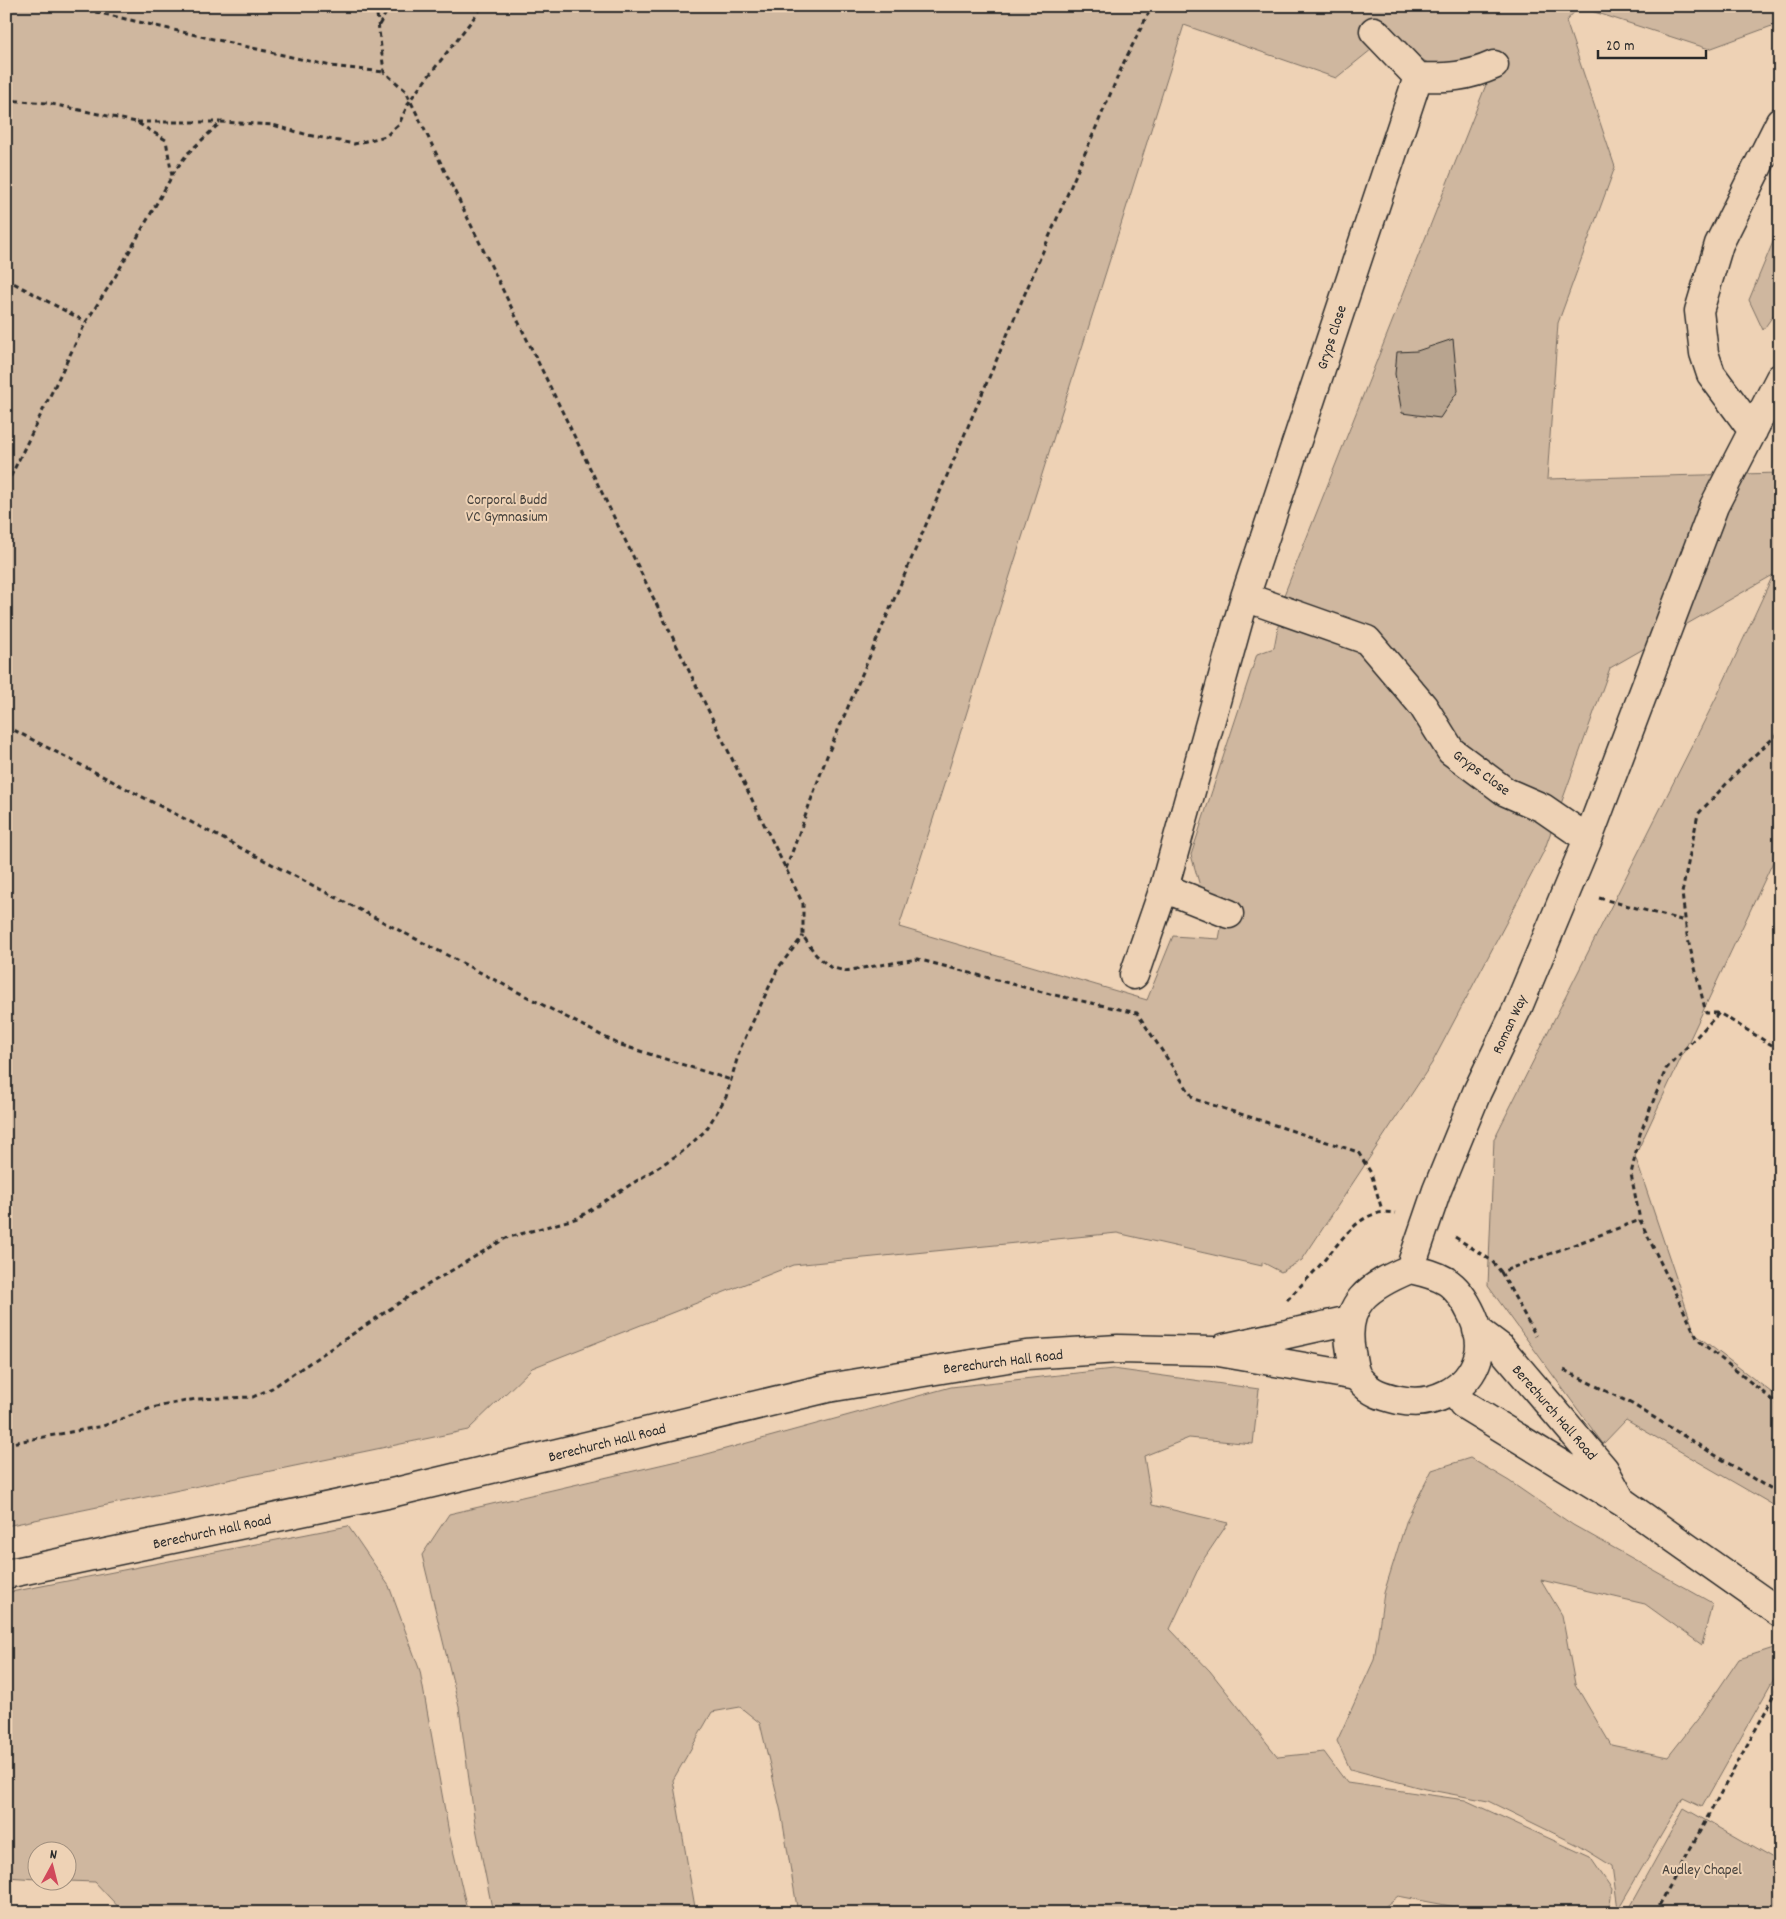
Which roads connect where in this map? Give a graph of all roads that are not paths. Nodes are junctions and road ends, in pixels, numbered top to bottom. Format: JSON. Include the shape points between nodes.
{"nodes":[{"id":1,"x":1374,"y":31,"type":"dead end"},
{"id":2,"x":1494,"y":65,"type":"dead end"},
{"id":3,"x":1418,"y":77,"type":"junction"},
{"id":4,"x":1780,"y":122,"type":"edge"},
{"id":5,"x":1780,"y":378,"type":"edge"},
{"id":6,"x":1752,"y":431,"type":"junction"},
{"id":7,"x":1245,"y":597,"type":"junction"},
{"id":8,"x":1588,"y":839,"type":"junction"},
{"id":9,"x":1164,"y":888,"type":"junction"},
{"id":10,"x":1229,"y":914,"type":"dead end"},
{"id":11,"x":1134,"y":975,"type":"dead end"},
{"id":12,"x":1410,"y":1269,"type":"junction"},
{"id":13,"x":1350,"y":1320,"type":"junction"},
{"id":14,"x":1477,"y":1330,"type":"junction"},
{"id":15,"x":1213,"y":1351,"type":"junction"},
{"id":16,"x":1356,"y":1376,"type":"junction"},
{"id":17,"x":1454,"y":1390,"type":"junction"},
{"id":18,"x":1624,"y":1503,"type":"junction"},
{"id":19,"x":6,"y":1574,"type":"edge"},
{"id":20,"x":1780,"y":1613,"type":"edge"}],
"edges":[{"from":1,"to":3,"type":"street"},
{"from":2,"to":3,"type":"street","via":[[1473,74],[1449,78]]},
{"from":3,"to":7,"type":"street","name":"Gryps Close"},
{"from":4,"to":6,"type":"street","via":[[1719,244],[1699,311],[1704,352],[1711,374]]},
{"from":5,"to":6,"type":"street","name":"Roman Way"},
{"from":6,"to":8,"type":"street","name":"Roman Way","via":[[1714,506]]},
{"from":7,"to":8,"type":"street","name":"Gryps Close","via":[[1368,640],[1423,706],[1452,751],[1506,792],[1542,808]]},
{"from":7,"to":9,"type":"street","name":"Gryps Close"},
{"from":8,"to":12,"type":"street","name":"Roman Way","via":[[1518,1007],[1477,1092],[1437,1190]]},
{"from":9,"to":10,"type":"street"},
{"from":9,"to":11,"type":"street","name":"Gryps Close"},
{"from":12,"to":13,"type":"street","via":[[1383,1280],[1370,1291],[1356,1304]]},
{"from":12,"to":14,"type":"street","via":[[1433,1274],[1448,1282],[1467,1305]]},
{"from":13,"to":15,"type":"street","name":"Berechurch Hall Road"},
{"from":13,"to":16,"type":"street","via":[[1350,1348]]},
{"from":14,"to":17,"type":"street","via":[[1479,1356],[1469,1375]]},
{"from":14,"to":18,"type":"street","name":"Berechurch Hall Road","via":[[1501,1348],[1604,1469]]},
{"from":15,"to":16,"type":"street","name":"Berechurch Hall Road"},
{"from":15,"to":19,"type":"street","name":"Berechurch Hall Road","via":[[1118,1349],[1026,1355],[828,1388],[387,1494]]},
{"from":16,"to":17,"type":"street","via":[[1369,1391],[1407,1402],[1422,1402]]},
{"from":17,"to":18,"type":"street","name":"Berechurch Hall Road","via":[[1463,1404]]},
{"from":18,"to":20,"type":"street","name":"Berechurch Hall Road"}]}
